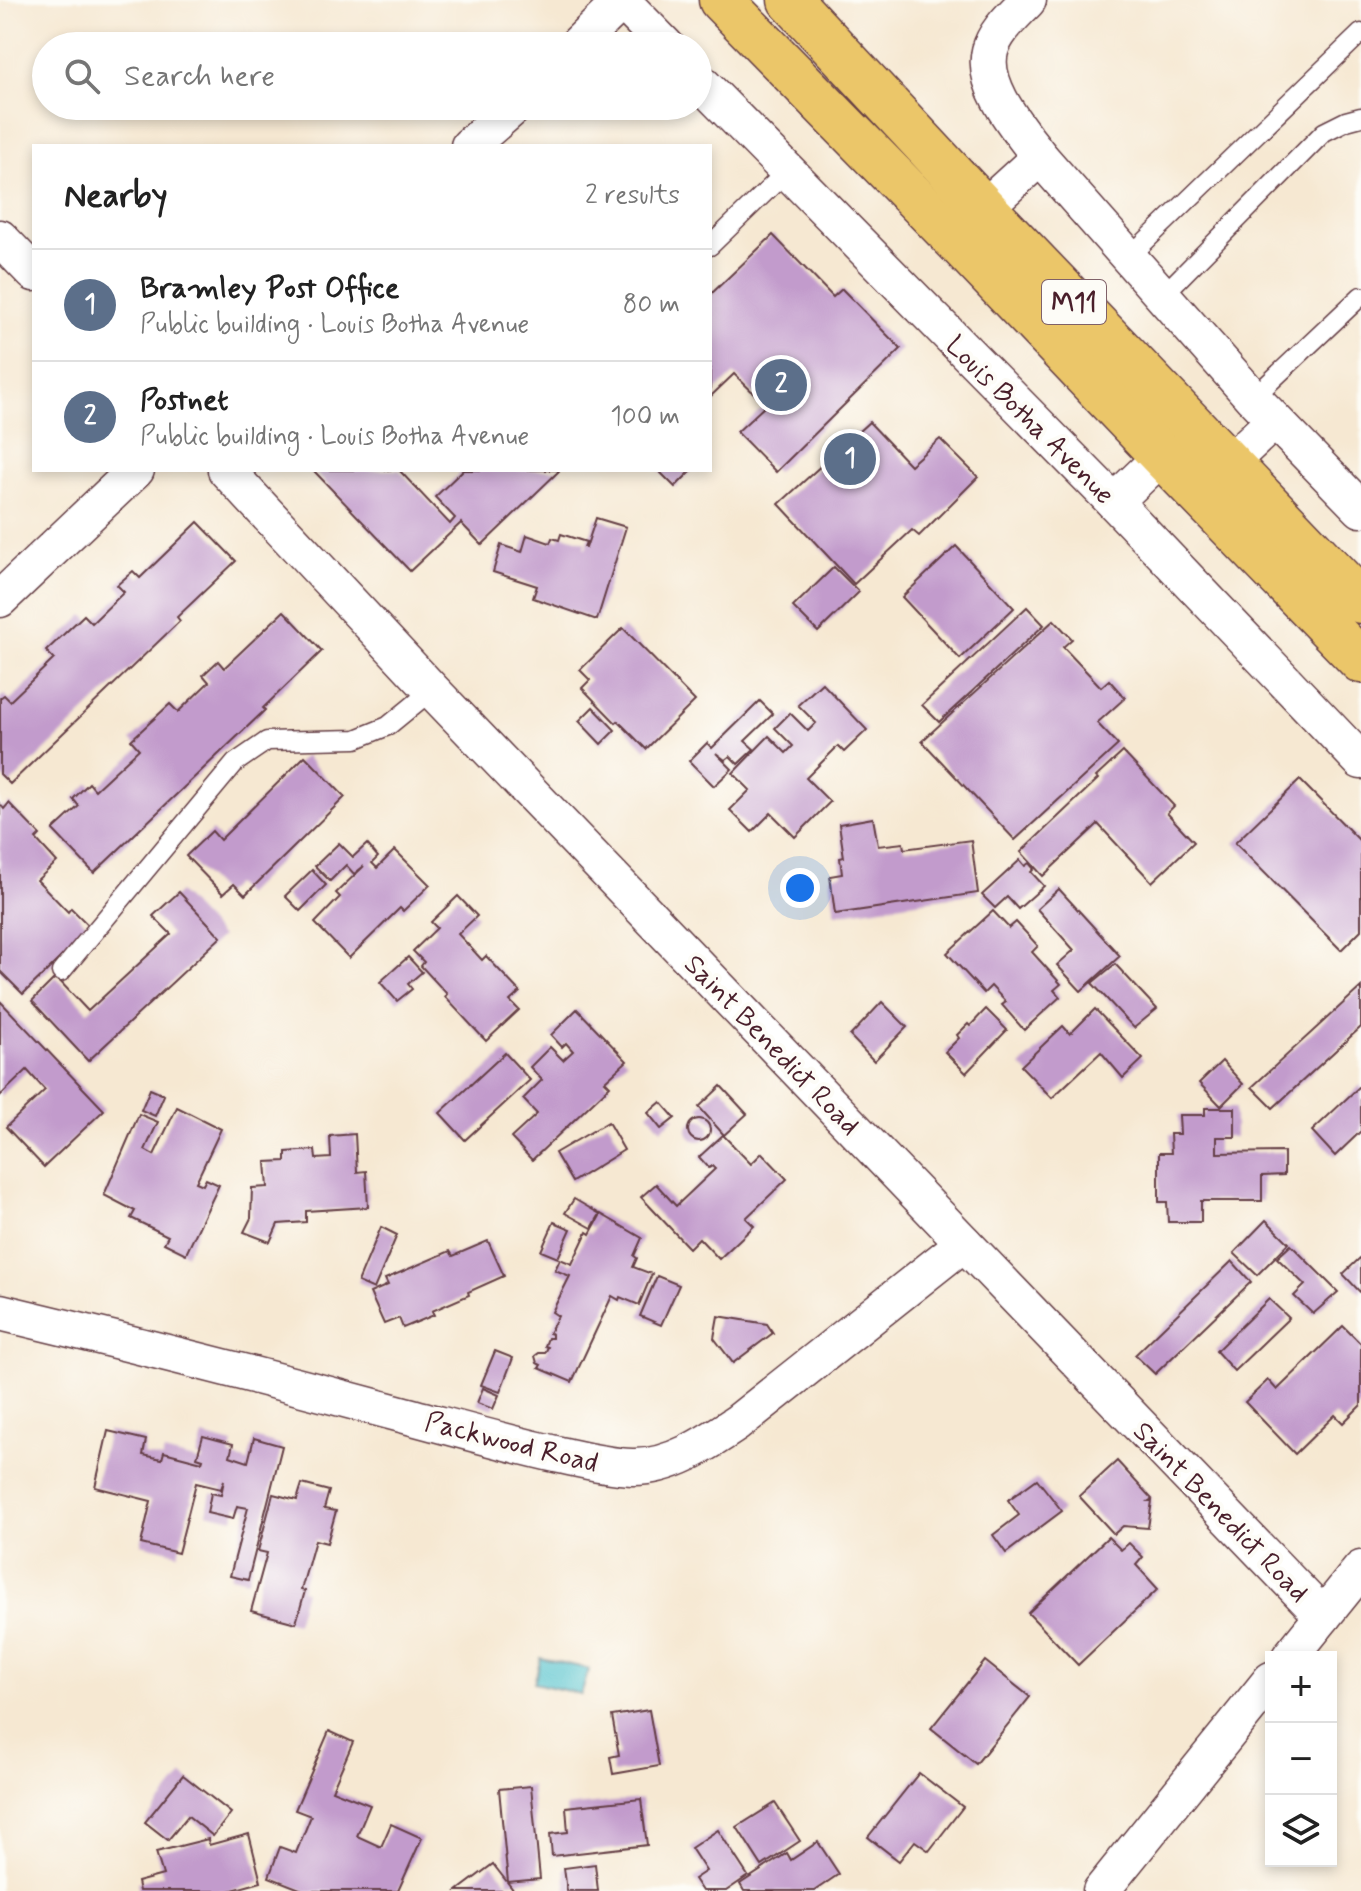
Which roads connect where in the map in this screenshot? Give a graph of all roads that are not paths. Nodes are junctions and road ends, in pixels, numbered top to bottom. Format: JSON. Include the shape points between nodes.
{"nodes":[{"id":1,"x":622,"y":0,"type":"edge"},
{"id":2,"x":721,"y":0,"type":"edge"},
{"id":3,"x":790,"y":0,"type":"edge"},
{"id":4,"x":1028,"y":0,"type":"edge"},
{"id":5,"x":590,"y":32,"type":"edge"},
{"id":6,"x":653,"y":32,"type":"edge"},
{"id":7,"x":1361,"y":33,"type":"edge"},
{"id":8,"x":712,"y":94,"type":"edge"},
{"id":9,"x":1361,"y":117,"type":"edge"},
{"id":10,"x":499,"y":120,"type":"edge"},
{"id":11,"x":471,"y":144,"type":"edge"},
{"id":12,"x":1040,"y":157,"type":"junction"},
{"id":13,"x":787,"y":171,"type":"junction"},
{"id":14,"x":984,"y":208,"type":"junction"},
{"id":15,"x":0,"y":238,"type":"edge"},
{"id":16,"x":712,"y":244,"type":"edge"},
{"id":17,"x":1128,"y":258,"type":"junction"},
{"id":18,"x":32,"y":271,"type":"edge"},
{"id":19,"x":1162,"y":296,"type":"junction"},
{"id":20,"x":1361,"y":296,"type":"edge"},
{"id":21,"x":1264,"y":410,"type":"junction"},
{"id":22,"x":1162,"y":456,"type":"junction"},
{"id":23,"x":1228,"y":464,"type":"junction"},
{"id":24,"x":134,"y":472,"type":"edge"},
{"id":25,"x":228,"y":472,"type":"edge"},
{"id":26,"x":1114,"y":502,"type":"junction"},
{"id":27,"x":1361,"y":509,"type":"edge"},
{"id":28,"x":0,"y":599,"type":"edge"},
{"id":29,"x":1361,"y":601,"type":"edge"},
{"id":30,"x":1361,"y":661,"type":"edge"},
{"id":31,"x":432,"y":690,"type":"junction"},
{"id":32,"x":1361,"y":761,"type":"edge"},
{"id":33,"x":61,"y":972,"type":"dead end"},
{"id":34,"x":964,"y":1243,"type":"junction"},
{"id":35,"x":0,"y":1312,"type":"edge"},
{"id":36,"x":1361,"y":1569,"type":"edge"},
{"id":37,"x":1323,"y":1616,"type":"junction"},
{"id":38,"x":1295,"y":1651,"type":"edge"},
{"id":39,"x":1265,"y":1687,"type":"edge"},
{"id":40,"x":1101,"y":1891,"type":"edge"}],
"edges":[{"from":1,"to":5,"type":"street"},
{"from":1,"to":6,"type":"street"},
{"from":2,"to":22,"type":"main road","number":"M11"},
{"from":3,"to":14,"type":"main road","number":"M11"},
{"from":4,"to":12,"type":"street","via":[[995,40],[989,72],[996,93]]},
{"from":7,"to":17,"type":"lane"},
{"from":8,"to":13,"type":"street","name":"Louis Botha Avenue"},
{"from":9,"to":19,"type":"lane","via":[[1324,132]]},
{"from":10,"to":11,"type":"street"},
{"from":12,"to":14,"type":"street"},
{"from":12,"to":17,"type":"street"},
{"from":13,"to":16,"type":"lane"},
{"from":13,"to":26,"type":"street","name":"Louis Botha Avenue"},
{"from":14,"to":23,"type":"main road","number":"M11"},
{"from":15,"to":18,"type":"street"},
{"from":17,"to":19,"type":"street"},
{"from":19,"to":21,"type":"street"},
{"from":20,"to":21,"type":"lane"},
{"from":21,"to":23,"type":"street"},
{"from":21,"to":27,"type":"street"},
{"from":22,"to":26,"type":"street"},
{"from":22,"to":30,"type":"main road","number":"M11"},
{"from":23,"to":29,"type":"main road","number":"M11"},
{"from":24,"to":28,"type":"street"},
{"from":25,"to":31,"type":"street","name":"Saint Benedict Road"},
{"from":26,"to":32,"type":"street","name":"Louis Botha Avenue"},
{"from":31,"to":33,"type":"lane","via":[[388,726],[356,739],[267,741],[235,763]]},
{"from":31,"to":34,"type":"street","name":"Saint Benedict Road"},
{"from":34,"to":35,"type":"street","name":"Packwood Road","via":[[712,1440],[662,1463],[634,1467],[539,1450]]},
{"from":34,"to":37,"type":"street","name":"Saint Benedict Road"},
{"from":36,"to":37,"type":"street"},
{"from":37,"to":38,"type":"street"},
{"from":39,"to":40,"type":"street"}]}
